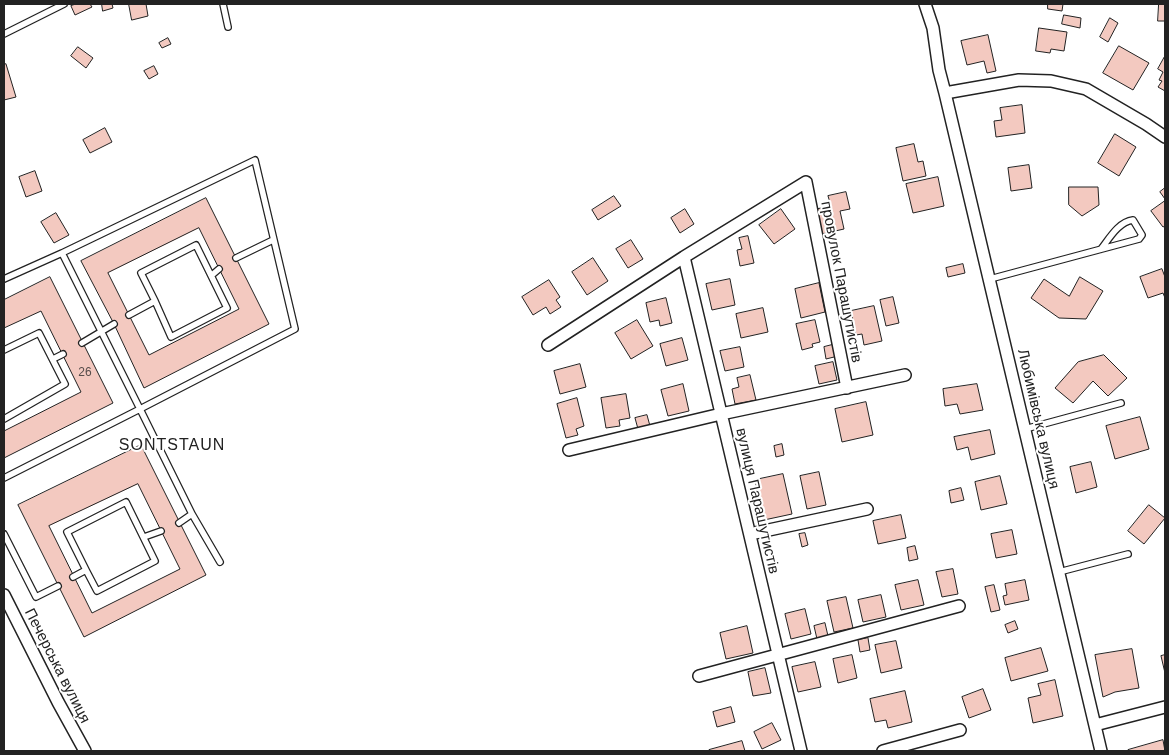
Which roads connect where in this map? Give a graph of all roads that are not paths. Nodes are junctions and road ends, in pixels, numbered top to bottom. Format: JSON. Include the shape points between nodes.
{"nodes":[{"id":1,"x":64,"y":4,"type":"edge"},
{"id":2,"x":223,"y":4,"type":"edge"},
{"id":3,"x":925,"y":4,"type":"edge"},
{"id":4,"x":228,"y":27,"type":"dead end"},
{"id":5,"x":4,"y":34,"type":"edge"},
{"id":6,"x":945,"y":93,"type":"junction"},
{"id":7,"x":1165,"y":137,"type":"edge"},
{"id":8,"x":273,"y":240,"type":"junction"},
{"id":9,"x":1101,"y":249,"type":"junction"},
{"id":10,"x":62,"y":253,"type":"junction"},
{"id":11,"x":684,"y":257,"type":"junction"},
{"id":12,"x":236,"y":258,"type":"dead end"},
{"id":13,"x":219,"y":269,"type":"dead end"},
{"id":14,"x":212,"y":275,"type":"junction"},
{"id":15,"x":4,"y":279,"type":"edge"},
{"id":16,"x":990,"y":279,"type":"junction"},
{"id":17,"x":155,"y":301,"type":"junction"},
{"id":18,"x":129,"y":315,"type":"dead end"},
{"id":19,"x":114,"y":324,"type":"dead end"},
{"id":20,"x":103,"y":332,"type":"junction"},
{"id":21,"x":82,"y":342,"type":"dead end"},
{"id":22,"x":548,"y":345,"type":"dead end"},
{"id":23,"x":4,"y":350,"type":"edge"},
{"id":24,"x":63,"y":354,"type":"dead end"},
{"id":25,"x":53,"y":359,"type":"junction"},
{"id":26,"x":905,"y":374,"type":"dead end"},
{"id":27,"x":847,"y":388,"type":"junction"},
{"id":28,"x":1121,"y":403,"type":"dead end"},
{"id":29,"x":140,"y":409,"type":"junction"},
{"id":30,"x":722,"y":414,"type":"junction"},
{"id":31,"x":4,"y":419,"type":"edge"},
{"id":32,"x":1025,"y":429,"type":"junction"},
{"id":33,"x":569,"y":450,"type":"dead end"},
{"id":34,"x":4,"y":478,"type":"edge"},
{"id":35,"x":867,"y":509,"type":"dead end"},
{"id":36,"x":192,"y":514,"type":"junction"},
{"id":37,"x":179,"y":523,"type":"dead end"},
{"id":38,"x":161,"y":530,"type":"dead end"},
{"id":39,"x":4,"y":534,"type":"edge"},
{"id":40,"x":750,"y":534,"type":"junction"},
{"id":41,"x":144,"y":537,"type":"junction"},
{"id":42,"x":1128,"y":554,"type":"dead end"},
{"id":43,"x":220,"y":562,"type":"dead end"},
{"id":44,"x":86,"y":570,"type":"junction"},
{"id":45,"x":1059,"y":572,"type":"junction"},
{"id":46,"x":73,"y":577,"type":"dead end"},
{"id":47,"x":58,"y":586,"type":"dead end"},
{"id":48,"x":4,"y":595,"type":"edge"},
{"id":49,"x":960,"y":606,"type":"dead end"},
{"id":50,"x":778,"y":654,"type":"junction"},
{"id":51,"x":700,"y":676,"type":"dead end"},
{"id":52,"x":1165,"y":706,"type":"edge"},
{"id":53,"x":1095,"y":725,"type":"junction"},
{"id":54,"x":960,"y":730,"type":"dead end"},
{"id":55,"x":85,"y":751,"type":"edge"},
{"id":56,"x":801,"y":751,"type":"edge"},
{"id":57,"x":882,"y":751,"type":"edge"},
{"id":58,"x":1101,"y":751,"type":"edge"}],
"edges":[{"from":1,"to":5,"type":"lane"},
{"from":2,"to":4,"type":"lane"},
{"from":3,"to":6,"type":"street","name":"Любимівська вулиця","via":[[933,28]]},
{"from":6,"to":7,"type":"street","via":[[1019,80],[1051,81],[1086,89]]},
{"from":6,"to":16,"type":"street","name":"Любимівська вулиця"},
{"from":8,"to":10,"type":"lane","via":[[255,160]]},
{"from":8,"to":12,"type":"lane"},
{"from":8,"to":29,"type":"lane","via":[[295,329]]},
{"from":9,"to":9,"type":"lane","via":[[1139,239],[1142,235],[1132,220],[1128,221]]},
{"from":9,"to":16,"type":"lane"},
{"from":10,"to":15,"type":"lane"},
{"from":10,"to":20,"type":"lane"},
{"from":11,"to":22,"type":"street"},
{"from":11,"to":27,"type":"street","name":"провулок Парашутистів","via":[[806,182]]},
{"from":11,"to":30,"type":"street","name":"вулиця Парашутистів"},
{"from":13,"to":14,"type":"lane"},
{"from":14,"to":17,"type":"lane","via":[[196,245],[141,273]]},
{"from":14,"to":17,"type":"lane","via":[[227,308],[171,336]]},
{"from":16,"to":32,"type":"street","name":"Любимівська вулиця"},
{"from":17,"to":18,"type":"lane"},
{"from":19,"to":20,"type":"lane"},
{"from":20,"to":21,"type":"lane"},
{"from":20,"to":29,"type":"lane"},
{"from":23,"to":25,"type":"lane","via":[[39,333]]},
{"from":24,"to":25,"type":"lane"},
{"from":25,"to":31,"type":"lane","via":[[65,384]]},
{"from":26,"to":27,"type":"street"},
{"from":27,"to":30,"type":"street"},
{"from":28,"to":32,"type":"lane"},
{"from":29,"to":34,"type":"lane"},
{"from":29,"to":36,"type":"lane"},
{"from":30,"to":33,"type":"street"},
{"from":30,"to":40,"type":"street","name":"вулиця Парашутистів"},
{"from":32,"to":45,"type":"street","name":"Любимівська вулиця"},
{"from":35,"to":40,"type":"street"},
{"from":36,"to":37,"type":"lane"},
{"from":36,"to":43,"type":"lane"},
{"from":38,"to":41,"type":"lane"},
{"from":39,"to":47,"type":"lane","via":[[36,597]]},
{"from":40,"to":50,"type":"street","name":"вулиця Парашутистів"},
{"from":41,"to":44,"type":"lane","via":[[156,561],[97,591]]},
{"from":41,"to":44,"type":"lane","via":[[126,502],[67,532]]},
{"from":42,"to":45,"type":"lane"},
{"from":44,"to":46,"type":"lane"},
{"from":45,"to":53,"type":"street","name":"Любимівська вулиця"},
{"from":48,"to":55,"type":"street","name":"Печерська вулиця"},
{"from":49,"to":50,"type":"street"},
{"from":50,"to":51,"type":"street"},
{"from":50,"to":56,"type":"street","name":"вулиця Парашутистів"},
{"from":52,"to":53,"type":"street"},
{"from":53,"to":58,"type":"street","name":"Любимівська вулиця"},
{"from":54,"to":57,"type":"street"}]}
